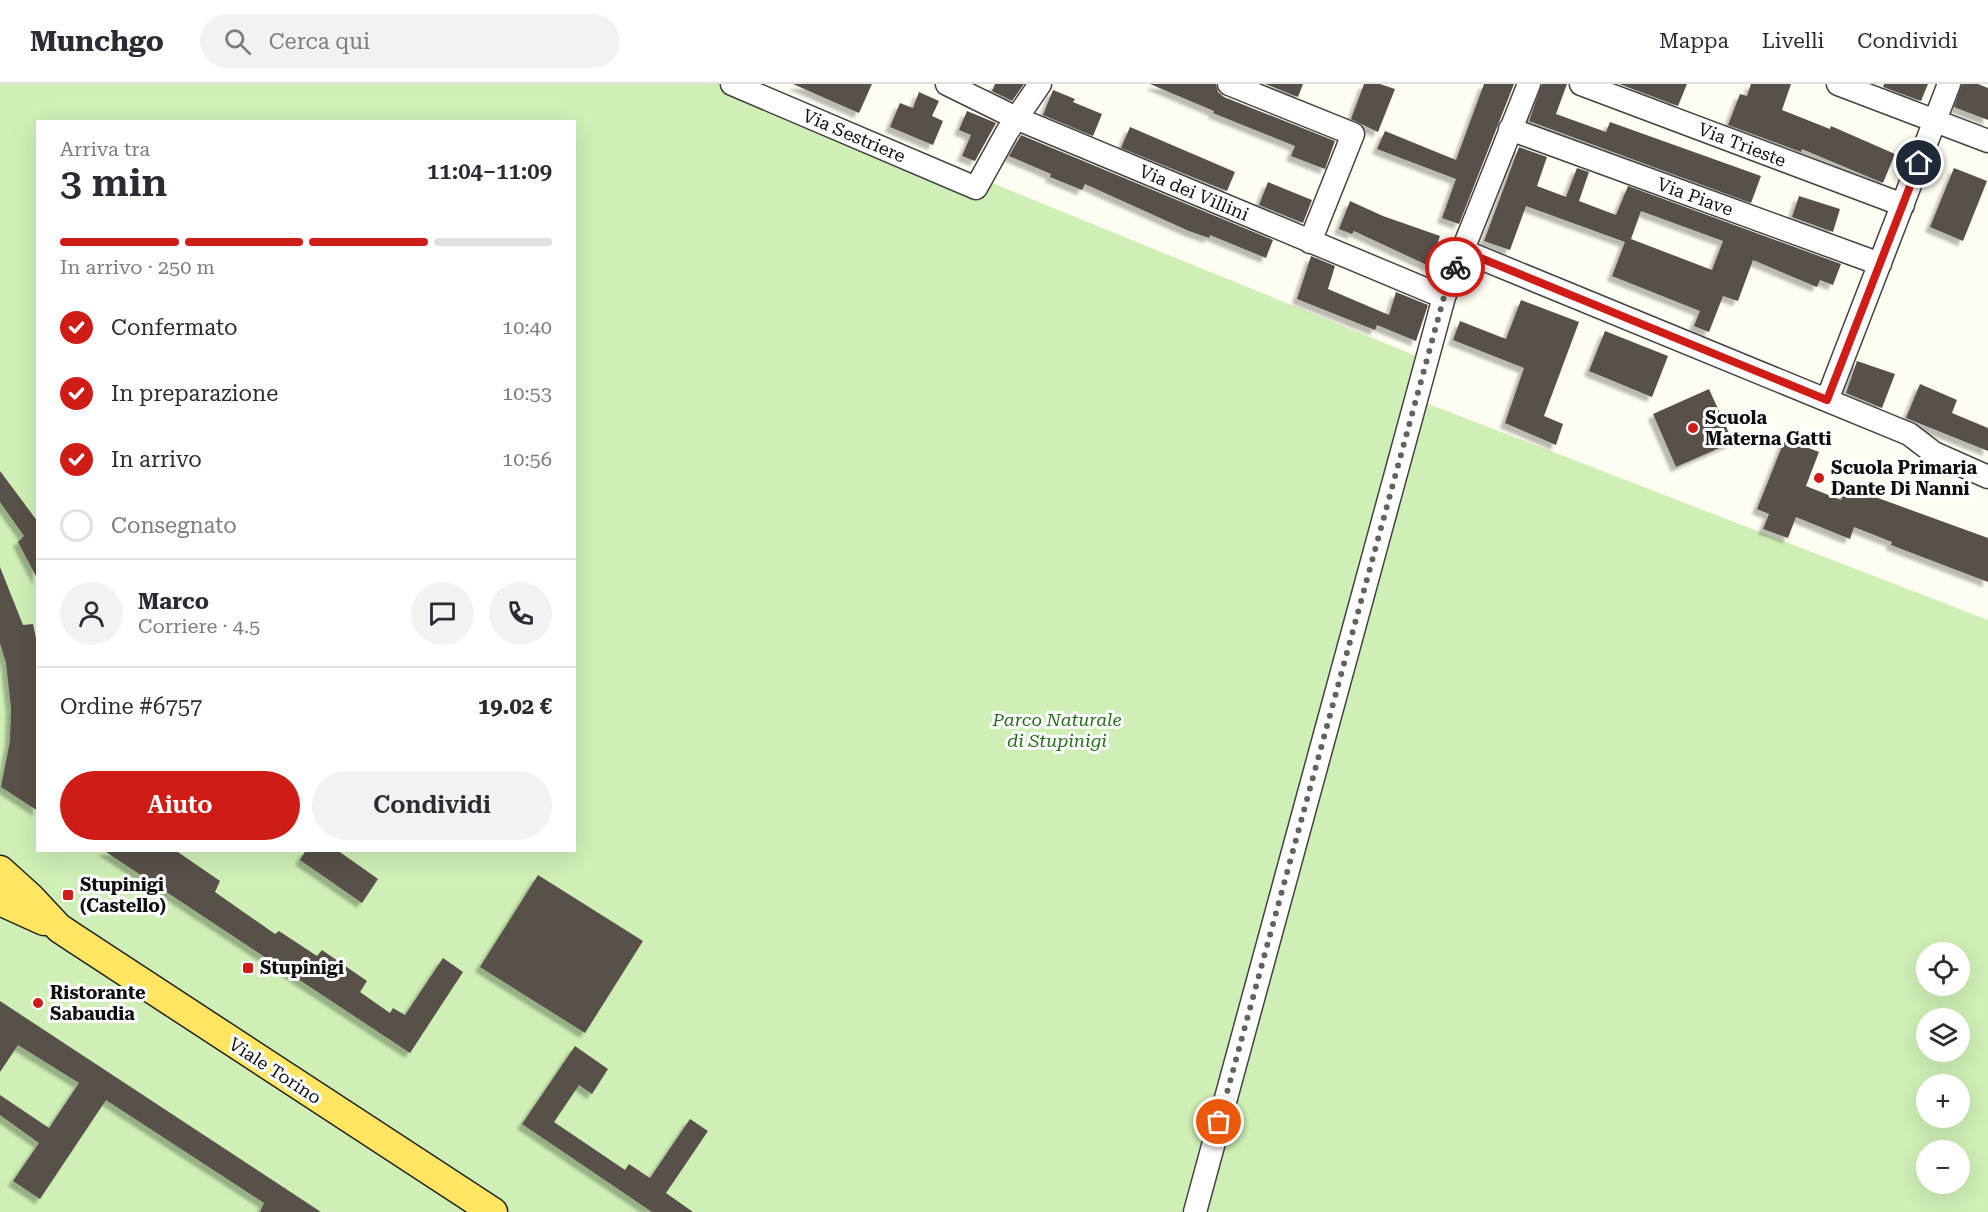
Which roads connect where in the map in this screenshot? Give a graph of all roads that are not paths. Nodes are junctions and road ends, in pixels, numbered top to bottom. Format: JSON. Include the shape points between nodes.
{"nodes":[{"id":1,"x":732,"y":84,"type":"edge"},
{"id":2,"x":947,"y":84,"type":"edge"},
{"id":3,"x":1040,"y":84,"type":"edge"},
{"id":4,"x":1229,"y":84,"type":"edge"},
{"id":5,"x":1529,"y":84,"type":"edge"},
{"id":6,"x":1581,"y":84,"type":"edge"},
{"id":7,"x":1838,"y":84,"type":"edge"},
{"id":8,"x":1949,"y":84,"type":"edge"},
{"id":9,"x":1018,"y":119,"type":"junction"},
{"id":10,"x":1935,"y":121,"type":"junction"},
{"id":11,"x":1510,"y":129,"type":"junction"},
{"id":12,"x":1988,"y":141,"type":"edge"},
{"id":13,"x":1904,"y":205,"type":"junction"},
{"id":14,"x":1310,"y":242,"type":"junction"},
{"id":15,"x":1461,"y":250,"type":"junction"},
{"id":16,"x":1880,"y":264,"type":"junction"},
{"id":17,"x":1444,"y":297,"type":"junction"},
{"id":18,"x":1827,"y":400,"type":"junction"},
{"id":19,"x":1988,"y":477,"type":"edge"},
{"id":20,"x":0,"y":870,"type":"edge"},
{"id":21,"x":0,"y":901,"type":"edge"},
{"id":22,"x":59,"y":928,"type":"junction"},
{"id":23,"x":493,"y":1212,"type":"edge"},
{"id":24,"x":1195,"y":1212,"type":"edge"}],
"edges":[{"from":1,"to":9,"type":"street","name":"Via Sestriere","via":[[976,188]]},
{"from":2,"to":9,"type":"street","name":"Via dei Villini"},
{"from":3,"to":9,"type":"street"},
{"from":4,"to":14,"type":"street","via":[[1353,134]]},
{"from":5,"to":11,"type":"street"},
{"from":6,"to":13,"type":"street","name":"Via Trieste"},
{"from":7,"to":10,"type":"street"},
{"from":8,"to":10,"type":"street"},
{"from":9,"to":14,"type":"street","name":"Via dei Villini"},
{"from":10,"to":12,"type":"street"},
{"from":10,"to":13,"type":"street"},
{"from":11,"to":15,"type":"street"},
{"from":11,"to":16,"type":"street","name":"Via Piave"},
{"from":13,"to":16,"type":"street"},
{"from":14,"to":17,"type":"street","name":"Via dei Villini"},
{"from":15,"to":17,"type":"street"},
{"from":15,"to":18,"type":"street"},
{"from":16,"to":18,"type":"street"},
{"from":17,"to":24,"type":"street"},
{"from":18,"to":19,"type":"street","via":[[1909,434],[1934,453]]},
{"from":20,"to":22,"type":"main road"},
{"from":21,"to":22,"type":"main road"},
{"from":22,"to":23,"type":"main road","name":"Viale Torino"}]}
